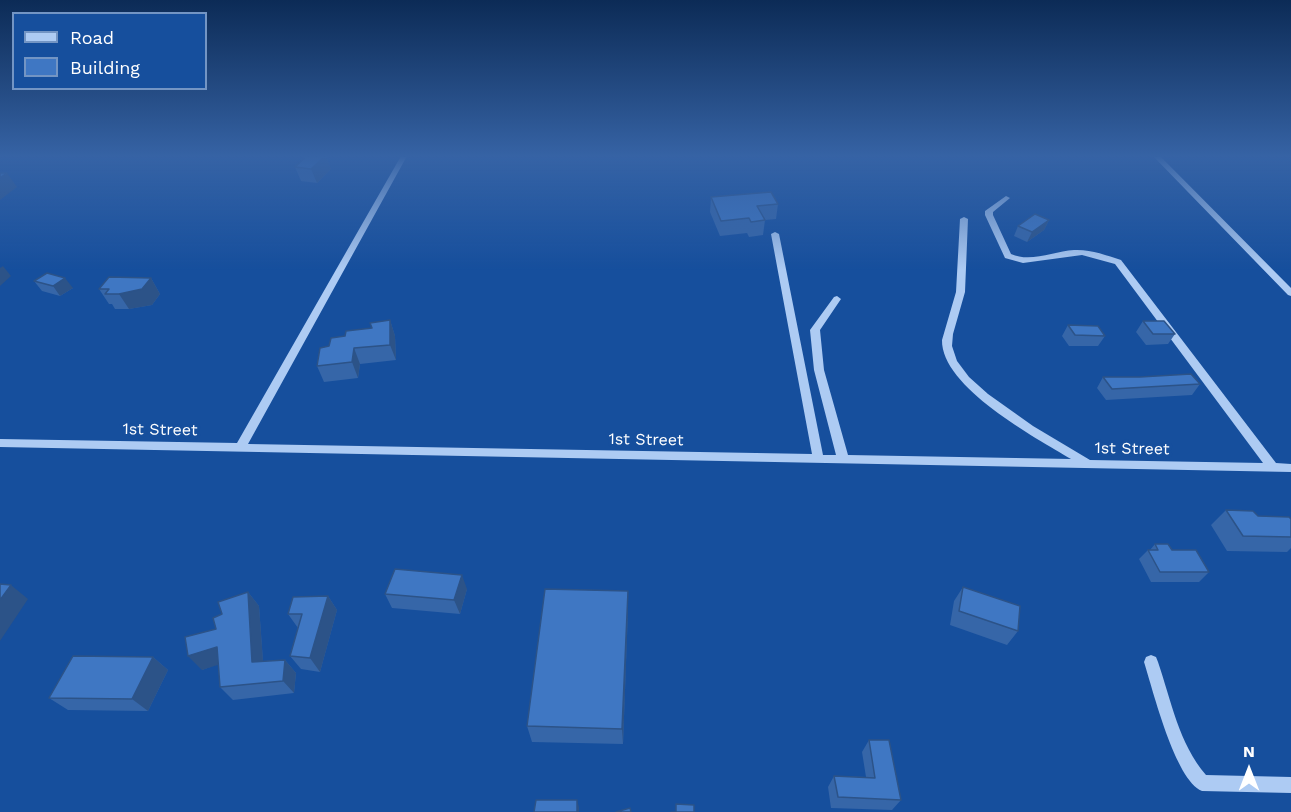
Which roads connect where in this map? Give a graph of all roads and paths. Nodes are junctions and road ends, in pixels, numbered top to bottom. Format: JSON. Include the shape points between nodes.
{"nodes":[{"id":1,"x":383,"y":194,"type":"edge"},
{"id":2,"x":1193,"y":194,"type":"edge"},
{"id":3,"x":1006,"y":198,"type":"dead end"},
{"id":4,"x":964,"y":219,"type":"dead end"},
{"id":5,"x":775,"y":234,"type":"dead end"},
{"id":6,"x":1291,"y":293,"type":"edge"},
{"id":7,"x":837,"y":299,"type":"dead end"},
{"id":8,"x":0,"y":443,"type":"edge"},
{"id":9,"x":240,"y":448,"type":"junction"},
{"id":10,"x":818,"y":459,"type":"junction"},
{"id":11,"x":843,"y":459,"type":"junction"},
{"id":12,"x":1089,"y":464,"type":"junction"},
{"id":13,"x":1273,"y":468,"type":"junction"},
{"id":14,"x":1291,"y":468,"type":"edge"},
{"id":15,"x":1151,"y":662,"type":"dead end"},
{"id":16,"x":1291,"y":785,"type":"edge"}],
"edges":[{"from":1,"to":9,"type":"street"},
{"from":2,"to":6,"type":"street"},
{"from":3,"to":13,"type":"street","via":[[989,215],[1008,256],[1020,260],[1075,251],[1118,262]]},
{"from":4,"to":12,"type":"street","via":[[959,300],[947,347],[954,364],[981,394]]},
{"from":5,"to":10,"type":"street"},
{"from":7,"to":11,"type":"street","via":[[815,330],[819,370]]},
{"from":8,"to":9,"type":"street","name":"1st Street"},
{"from":9,"to":10,"type":"street","name":"1st Street"},
{"from":10,"to":11,"type":"street","name":"1st Street"},
{"from":11,"to":12,"type":"street","name":"1st Street"},
{"from":12,"to":13,"type":"street","name":"1st Street"},
{"from":13,"to":14,"type":"street","name":"1st Street"},
{"from":15,"to":16,"type":"street","via":[[1195,777],[1202,783]]}]}
